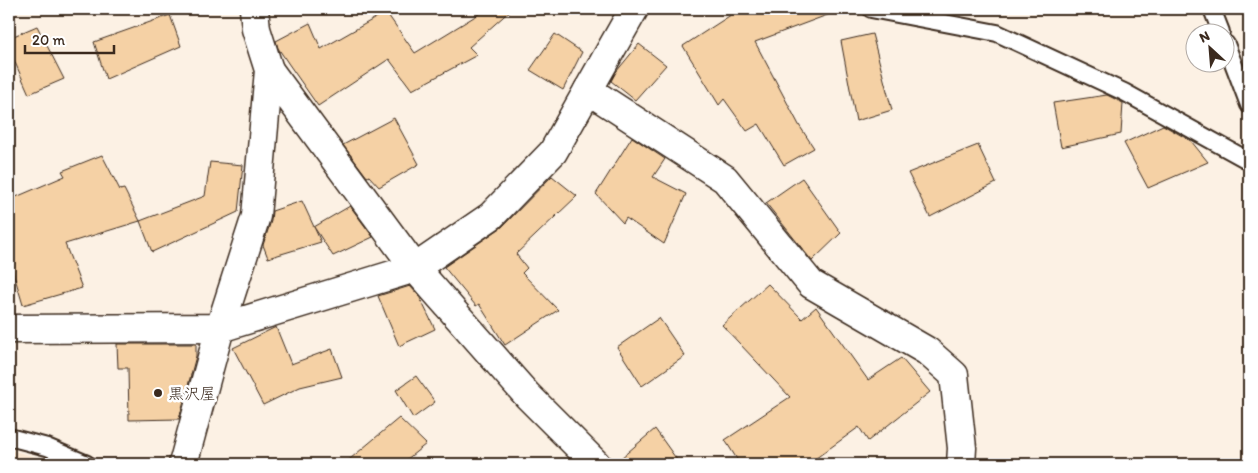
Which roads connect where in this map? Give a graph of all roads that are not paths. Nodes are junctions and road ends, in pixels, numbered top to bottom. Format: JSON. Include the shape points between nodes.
{"nodes":[{"id":1,"x":254,"y":9,"type":"edge"},
{"id":2,"x":634,"y":9,"type":"edge"},
{"id":3,"x":871,"y":9,"type":"edge"},
{"id":4,"x":1212,"y":9,"type":"edge"},
{"id":5,"x":1217,"y":22,"type":"edge"},
{"id":6,"x":269,"y":70,"type":"junction"},
{"id":7,"x":1236,"y":71,"type":"edge"},
{"id":8,"x":588,"y":90,"type":"junction"},
{"id":9,"x":1249,"y":105,"type":"edge"},
{"id":10,"x":1249,"y":161,"type":"edge"},
{"id":11,"x":415,"y":268,"type":"junction"},
{"id":12,"x":220,"y":328,"type":"junction"},
{"id":13,"x":9,"y":329,"type":"edge"},
{"id":14,"x":9,"y":437,"type":"edge"},
{"id":15,"x":87,"y":464,"type":"edge"},
{"id":16,"x":183,"y":464,"type":"edge"},
{"id":17,"x":596,"y":464,"type":"edge"},
{"id":18,"x":961,"y":464,"type":"edge"}],
"edges":[{"from":1,"to":6,"type":"street","via":[[256,29]]},
{"from":2,"to":8,"type":"street"},
{"from":3,"to":10,"type":"lane","via":[[998,32],[1124,92]]},
{"from":4,"to":5,"type":"lane"},
{"from":6,"to":11,"type":"street"},
{"from":6,"to":12,"type":"street","via":[[256,216]]},
{"from":7,"to":9,"type":"lane"},
{"from":8,"to":11,"type":"street","via":[[553,152],[491,216]]},
{"from":8,"to":18,"type":"street","via":[[725,179],[812,284],[927,351],[954,375]]},
{"from":11,"to":12,"type":"street"},
{"from":11,"to":17,"type":"street","via":[[527,395]]},
{"from":12,"to":13,"type":"street"},
{"from":12,"to":16,"type":"street"},
{"from":14,"to":15,"type":"lane","via":[[47,446]]}]}
